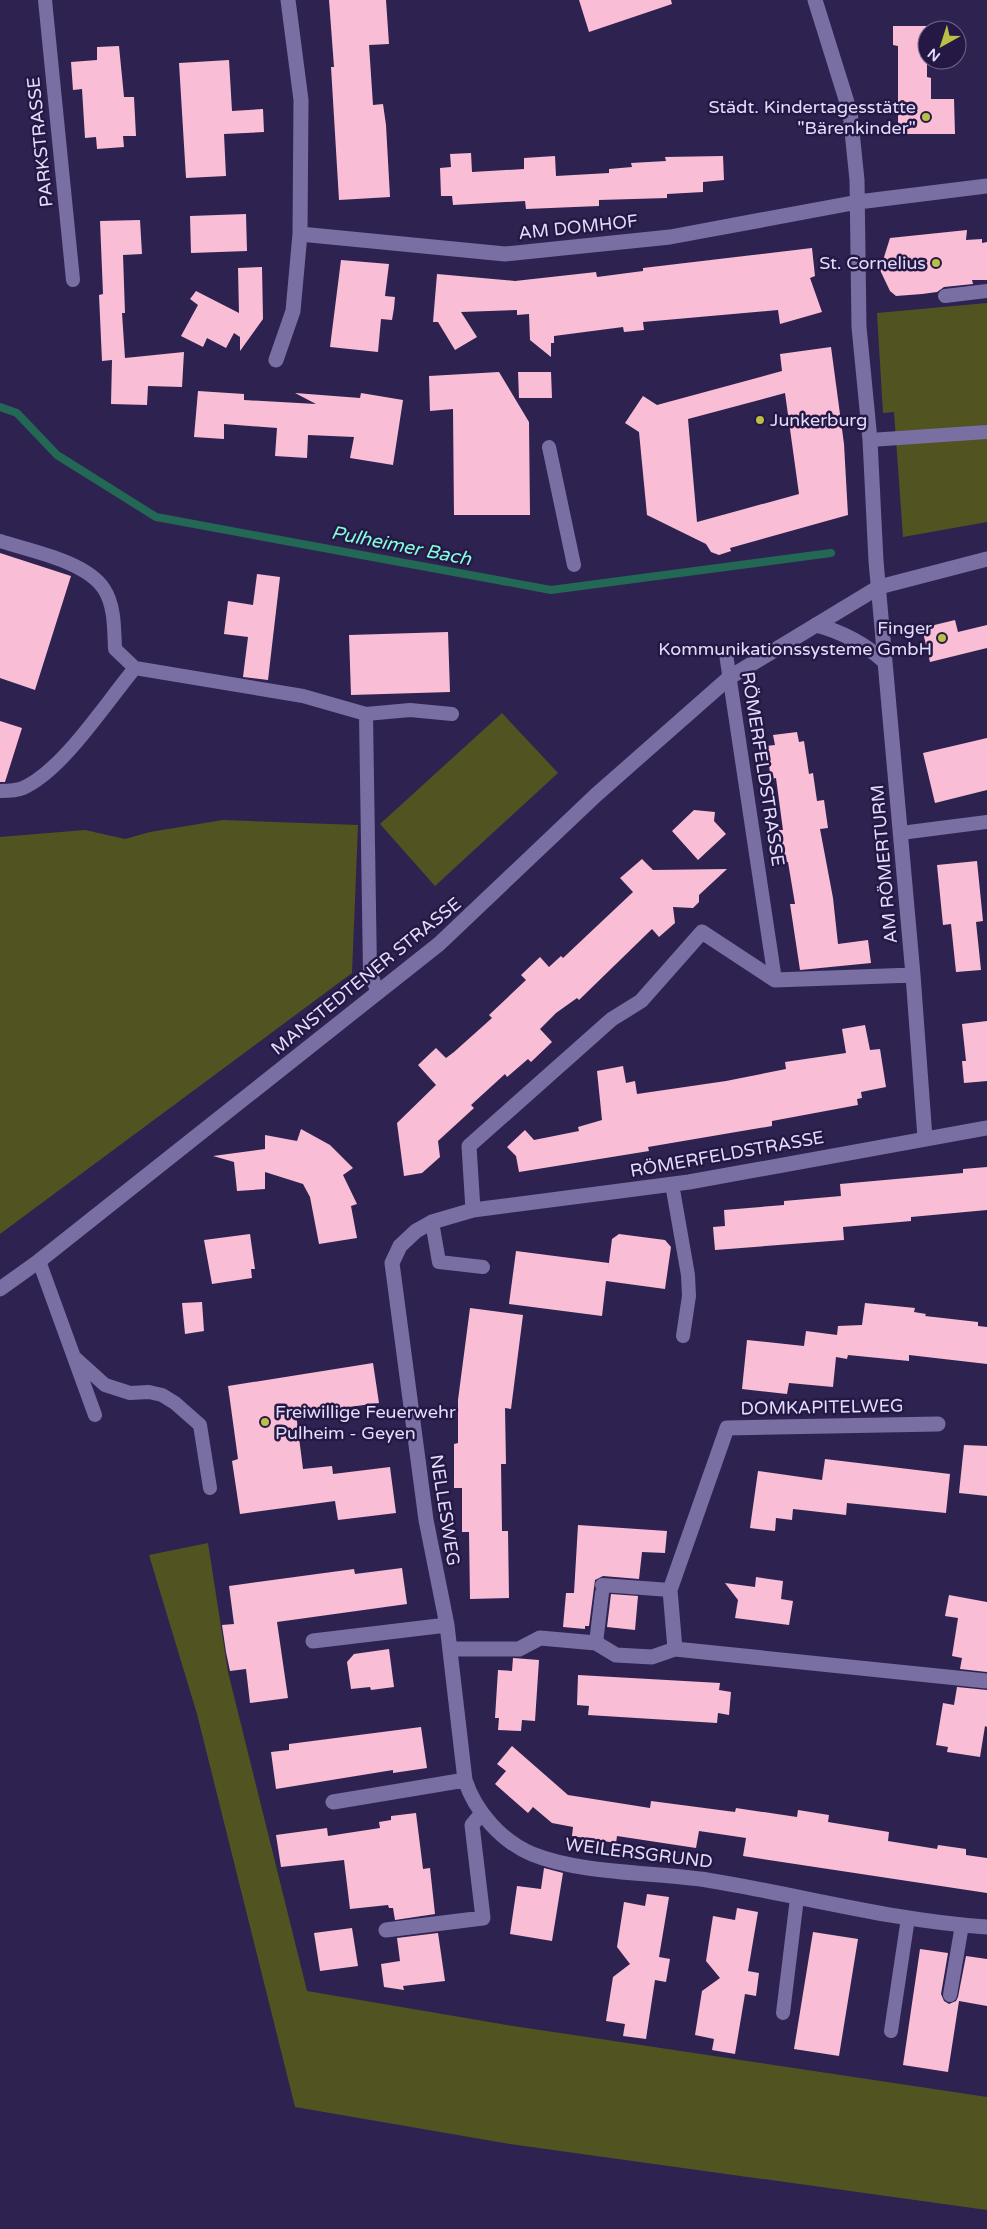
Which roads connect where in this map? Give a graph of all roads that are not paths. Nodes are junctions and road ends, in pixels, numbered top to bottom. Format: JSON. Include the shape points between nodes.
{"nodes":[{"id":1,"x":45,"y":0,"type":"edge"},
{"id":2,"x":288,"y":0,"type":"edge"},
{"id":3,"x":815,"y":0,"type":"edge"},
{"id":4,"x":987,"y":186,"type":"edge"},
{"id":5,"x":858,"y":202,"type":"junction"},
{"id":6,"x":300,"y":234,"type":"junction"},
{"id":7,"x":73,"y":280,"type":"dead end"},
{"id":8,"x":987,"y":291,"type":"edge"},
{"id":9,"x":945,"y":296,"type":"dead end"},
{"id":10,"x":276,"y":360,"type":"dead end"},
{"id":11,"x":987,"y":432,"type":"edge"},
{"id":12,"x":870,"y":440,"type":"junction"},
{"id":13,"x":549,"y":447,"type":"dead end"},
{"id":14,"x":0,"y":541,"type":"edge"},
{"id":15,"x":987,"y":559,"type":"edge"},
{"id":16,"x":574,"y":565,"type":"dead end"},
{"id":17,"x":879,"y":587,"type":"junction"},
{"id":18,"x":816,"y":625,"type":"junction"},
{"id":19,"x":726,"y":654,"type":"dead end"},
{"id":20,"x":885,"y":662,"type":"junction"},
{"id":21,"x":135,"y":668,"type":"junction"},
{"id":22,"x":730,"y":676,"type":"junction"},
{"id":23,"x":366,"y":714,"type":"junction"},
{"id":24,"x":452,"y":714,"type":"dead end"},
{"id":25,"x":0,"y":791,"type":"edge"},
{"id":26,"x":987,"y":822,"type":"edge"},
{"id":27,"x":900,"y":833,"type":"junction"},
{"id":28,"x":913,"y":974,"type":"junction"},
{"id":29,"x":775,"y":980,"type":"junction"},
{"id":30,"x":378,"y":993,"type":"junction"},
{"id":31,"x":987,"y":1128,"type":"edge"},
{"id":32,"x":925,"y":1138,"type":"junction"},
{"id":33,"x":672,"y":1184,"type":"junction"},
{"id":34,"x":473,"y":1210,"type":"junction"},
{"id":35,"x":432,"y":1222,"type":"junction"},
{"id":36,"x":416,"y":1231,"type":"joint"},
{"id":37,"x":39,"y":1261,"type":"junction"},
{"id":38,"x":483,"y":1267,"type":"dead end"},
{"id":39,"x":0,"y":1289,"type":"edge"},
{"id":40,"x":683,"y":1336,"type":"dead end"},
{"id":41,"x":74,"y":1357,"type":"junction"},
{"id":42,"x":95,"y":1415,"type":"dead end"},
{"id":43,"x":938,"y":1424,"type":"dead end"},
{"id":44,"x":210,"y":1488,"type":"dead end"},
{"id":45,"x":670,"y":1590,"type":"junction"},
{"id":46,"x":447,"y":1624,"type":"junction"},
{"id":47,"x":313,"y":1641,"type":"dead end"},
{"id":48,"x":596,"y":1643,"type":"junction"},
{"id":49,"x":450,"y":1649,"type":"junction"},
{"id":50,"x":675,"y":1649,"type":"junction"},
{"id":51,"x":987,"y":1681,"type":"edge"},
{"id":52,"x":465,"y":1780,"type":"junction"},
{"id":53,"x":470,"y":1796,"type":"joint"},
{"id":54,"x":333,"y":1802,"type":"dead end"},
{"id":55,"x":482,"y":1813,"type":"junction"},
{"id":56,"x":797,"y":1898,"type":"junction"},
{"id":57,"x":908,"y":1918,"type":"junction"},
{"id":58,"x":962,"y":1925,"type":"junction"},
{"id":59,"x":987,"y":1927,"type":"edge"},
{"id":60,"x":386,"y":1930,"type":"dead end"},
{"id":61,"x":950,"y":1995,"type":"dead end"},
{"id":62,"x":784,"y":2013,"type":"dead end"},
{"id":63,"x":891,"y":2031,"type":"dead end"}],
"edges":[{"from":1,"to":7,"type":"lane","name":"PARKSTRASSE"},
{"from":2,"to":6,"type":"street","via":[[301,100]]},
{"from":3,"to":5,"type":"street","name":"AM RÖMERTURM","via":[[850,112]]},
{"from":4,"to":5,"type":"street","name":"AM DOMHOF"},
{"from":5,"to":6,"type":"street","name":"AM DOMHOF","via":[[670,236],[505,254]]},
{"from":5,"to":12,"type":"street","name":"AM RÖMERTURM","via":[[858,302]]},
{"from":6,"to":10,"type":"street","via":[[293,311]]},
{"from":8,"to":9,"type":"lane"},
{"from":11,"to":12,"type":"lane"},
{"from":12,"to":17,"type":"street","name":"AM RÖMERTURM"},
{"from":13,"to":16,"type":"lane"},
{"from":14,"to":21,"type":"lane","via":[[60,560],[91,575],[104,589],[113,613],[115,649]]},
{"from":15,"to":17,"type":"street","name":"MANSTEDTENER STRASSE"},
{"from":17,"to":18,"type":"street","name":"MANSTEDTENER STRASSE"},
{"from":17,"to":20,"type":"street","name":"AM RÖMERTURM"},
{"from":18,"to":20,"type":"street","via":[[851,638]]},
{"from":18,"to":22,"type":"street","name":"MANSTEDTENER STRASSE"},
{"from":19,"to":22,"type":"lane","name":"RÖMERFELDSTRASSE"},
{"from":20,"to":27,"type":"street","name":"AM RÖMERTURM"},
{"from":21,"to":23,"type":"lane","via":[[303,696]]},
{"from":21,"to":25,"type":"lane","via":[[58,763],[21,789]]},
{"from":22,"to":29,"type":"lane","name":"RÖMERFELDSTRASSE"},
{"from":22,"to":30,"type":"street","name":"MANSTEDTENER STRASSE","via":[[596,795],[439,944]]},
{"from":23,"to":24,"type":"lane","via":[[410,710]]},
{"from":23,"to":30,"type":"lane","via":[[370,972]]},
{"from":26,"to":27,"type":"lane"},
{"from":27,"to":28,"type":"street","name":"AM RÖMERTURM"},
{"from":28,"to":29,"type":"street"},
{"from":28,"to":32,"type":"street","name":"AM RÖMERTURM"},
{"from":29,"to":34,"type":"street","via":[[702,932],[641,1001],[612,1019],[469,1146]]},
{"from":30,"to":37,"type":"street","name":"MANSTEDTENER STRASSE"},
{"from":31,"to":32,"type":"street","name":"RÖMERFELDSTRASSE"},
{"from":32,"to":33,"type":"street","name":"RÖMERFELDSTRASSE"},
{"from":33,"to":34,"type":"street","name":"RÖMERFELDSTRASSE"},
{"from":33,"to":40,"type":"lane","via":[[688,1275],[689,1296]]},
{"from":34,"to":35,"type":"street","name":"RÖMERFELDSTRASSE"},
{"from":35,"to":36,"type":"street","name":"RÖMERFELDSTRASSE"},
{"from":35,"to":38,"type":"lane","via":[[439,1262]]},
{"from":36,"to":46,"type":"street","name":"NELLESWEG","via":[[400,1246],[392,1263],[426,1520]]},
{"from":37,"to":39,"type":"street","name":"MANSTEDTENER STRASSE"},
{"from":37,"to":41,"type":"lane"},
{"from":41,"to":42,"type":"lane"},
{"from":41,"to":44,"type":"lane","via":[[105,1385],[130,1393],[162,1395],[200,1425]]},
{"from":43,"to":45,"type":"street","name":"DOMKAPITELWEG","via":[[727,1428]]},
{"from":45,"to":48,"type":"lane","via":[[602,1589]]},
{"from":45,"to":50,"type":"street","name":"DOMKAPITELWEG"},
{"from":46,"to":47,"type":"street"},
{"from":46,"to":49,"type":"street","name":"NELLESWEG"},
{"from":48,"to":49,"type":"street","via":[[540,1638],[519,1649]]},
{"from":48,"to":50,"type":"street","via":[[616,1655],[652,1657]]},
{"from":49,"to":52,"type":"street","name":"NELLESWEG"},
{"from":50,"to":51,"type":"street"},
{"from":52,"to":53,"type":"street","name":"NELLESWEG"},
{"from":52,"to":54,"type":"street"},
{"from":53,"to":55,"type":"street","name":"WEILERSGRUND"},
{"from":55,"to":56,"type":"street","name":"WEILERSGRUND","via":[[512,1843],[559,1864],[704,1880]]},
{"from":55,"to":60,"type":"street","via":[[472,1825],[483,1918]]},
{"from":56,"to":57,"type":"street","name":"WEILERSGRUND"},
{"from":56,"to":62,"type":"lane"},
{"from":57,"to":58,"type":"street","name":"WEILERSGRUND"},
{"from":57,"to":63,"type":"lane"},
{"from":58,"to":59,"type":"street","name":"WEILERSGRUND"},
{"from":58,"to":61,"type":"lane"}]}
